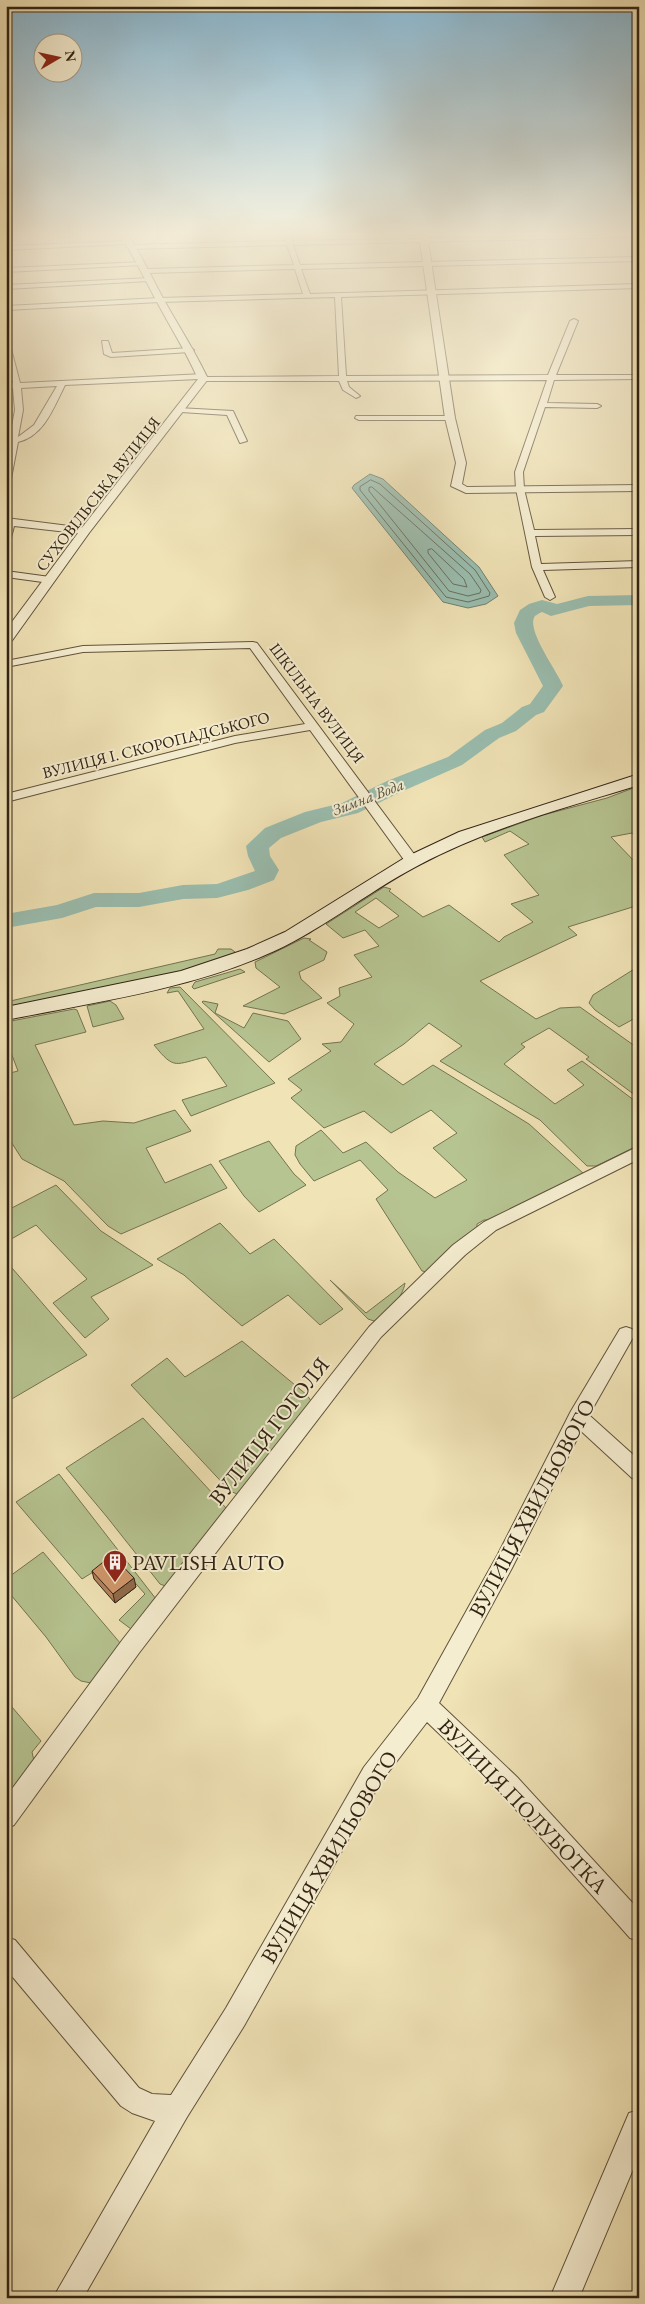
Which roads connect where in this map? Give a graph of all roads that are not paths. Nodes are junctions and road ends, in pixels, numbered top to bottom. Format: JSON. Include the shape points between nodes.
{"nodes":[{"id":1,"x":105,"y":343,"type":"dead end"},
{"id":2,"x":186,"y":343,"type":"edge"},
{"id":3,"x":341,"y":343,"type":"edge"},
{"id":4,"x":439,"y":343,"type":"edge"},
{"id":5,"x":565,"y":343,"type":"edge"},
{"id":6,"x":6,"y":345,"type":"edge"},
{"id":7,"x":190,"y":350,"type":"junction"},
{"id":8,"x":639,"y":377,"type":"edge"},
{"id":9,"x":204,"y":378,"type":"junction"},
{"id":10,"x":343,"y":378,"type":"junction"},
{"id":11,"x":444,"y":378,"type":"junction"},
{"id":12,"x":551,"y":378,"type":"junction"},
{"id":13,"x":63,"y":382,"type":"junction"},
{"id":14,"x":17,"y":385,"type":"junction"},
{"id":15,"x":6,"y":386,"type":"edge"},
{"id":16,"x":356,"y":396,"type":"dead end"},
{"id":17,"x":542,"y":405,"type":"junction"},
{"id":18,"x":597,"y":406,"type":"dead end"},
{"id":19,"x":181,"y":410,"type":"junction"},
{"id":20,"x":359,"y":418,"type":"dead end"},
{"id":21,"x":450,"y":418,"type":"junction"},
{"id":22,"x":12,"y":441,"type":"junction"},
{"id":23,"x":243,"y":441,"type":"dead end"},
{"id":24,"x":6,"y":484,"type":"edge"},
{"id":25,"x":639,"y":488,"type":"edge"},
{"id":26,"x":520,"y":489,"type":"junction"},
{"id":27,"x":8,"y":522,"type":"edge"},
{"id":28,"x":85,"y":531,"type":"junction"},
{"id":29,"x":639,"y":532,"type":"edge"},
{"id":30,"x":530,"y":533,"type":"junction"},
{"id":31,"x":6,"y":538,"type":"edge"},
{"id":32,"x":639,"y":564,"type":"edge"},
{"id":33,"x":537,"y":566,"type":"junction"},
{"id":34,"x":6,"y":574,"type":"edge"},
{"id":35,"x":50,"y":580,"type":"junction"},
{"id":36,"x":550,"y":597,"type":"dead end"},
{"id":37,"x":6,"y":639,"type":"edge"},
{"id":38,"x":6,"y":664,"type":"edge"},
{"id":39,"x":314,"y":726,"type":"junction"},
{"id":40,"x":639,"y":779,"type":"edge"},
{"id":41,"x":360,"y":789,"type":"joint"},
{"id":42,"x":6,"y":798,"type":"edge"},
{"id":43,"x":412,"y":860,"type":"junction"},
{"id":44,"x":6,"y":1014,"type":"edge"},
{"id":45,"x":639,"y":1152,"type":"edge"},
{"id":46,"x":626,"y":1334,"type":"dead end"},
{"id":47,"x":578,"y":1417,"type":"junction"},
{"id":48,"x":639,"y":1472,"type":"edge"},
{"id":49,"x":426,"y":1706,"type":"junction"},
{"id":50,"x":6,"y":1817,"type":"edge"},
{"id":51,"x":639,"y":1929,"type":"edge"},
{"id":52,"x":6,"y":1949,"type":"edge"},
{"id":53,"x":178,"y":2108,"type":"junction"},
{"id":54,"x":639,"y":2123,"type":"edge"},
{"id":55,"x":67,"y":2298,"type":"edge"},
{"id":56,"x":564,"y":2298,"type":"edge"}],
"edges":[{"from":1,"to":7,"type":"street","via":[[111,355]]},
{"from":2,"to":7,"type":"street"},
{"from":3,"to":10,"type":"street"},
{"from":4,"to":11,"type":"street"},
{"from":5,"to":12,"type":"street"},
{"from":6,"to":14,"type":"street"},
{"from":7,"to":9,"type":"street"},
{"from":8,"to":12,"type":"street"},
{"from":9,"to":10,"type":"street"},
{"from":9,"to":13,"type":"street"},
{"from":9,"to":19,"type":"street","name":"СУХОВІЛЬСЬКА ВУЛИЦЯ"},
{"from":10,"to":11,"type":"street"},
{"from":10,"to":16,"type":"street","via":[[346,388]]},
{"from":11,"to":12,"type":"street"},
{"from":11,"to":21,"type":"street"},
{"from":12,"to":17,"type":"street"},
{"from":13,"to":14,"type":"street"},
{"from":13,"to":22,"type":"street","via":[[33,433],[23,440]]},
{"from":14,"to":15,"type":"street"},
{"from":14,"to":22,"type":"street","via":[[19,410]]},
{"from":17,"to":18,"type":"street"},
{"from":17,"to":26,"type":"street","via":[[519,472]]},
{"from":19,"to":23,"type":"street","via":[[230,413]]},
{"from":19,"to":28,"type":"street","name":"СУХОВІЛЬСЬКА ВУЛИЦЯ"},
{"from":20,"to":21,"type":"street"},
{"from":21,"to":26,"type":"street","via":[[461,463],[458,489]]},
{"from":22,"to":24,"type":"street"},
{"from":25,"to":26,"type":"street"},
{"from":26,"to":30,"type":"street"},
{"from":27,"to":28,"type":"street"},
{"from":27,"to":31,"type":"street"},
{"from":28,"to":35,"type":"street","name":"СУХОВІЛЬСЬКА ВУЛИЦЯ"},
{"from":29,"to":30,"type":"street"},
{"from":30,"to":33,"type":"street"},
{"from":32,"to":33,"type":"street"},
{"from":33,"to":36,"type":"street"},
{"from":34,"to":35,"type":"street"},
{"from":35,"to":37,"type":"street","name":"СУХОВІЛЬСЬКА ВУЛИЦЯ"},
{"from":38,"to":39,"type":"street","name":"ШКІЛЬНА ВУЛИЦЯ","via":[[83,649],[253,645]]},
{"from":39,"to":41,"type":"street","name":"ШКІЛЬНА ВУЛИЦЯ"},
{"from":39,"to":42,"type":"street","name":"ВУЛИЦЯ І. СКОРОПАДСЬКОГО","via":[[235,740]]},
{"from":40,"to":43,"type":"main road","via":[[497,824]]},
{"from":41,"to":43,"type":"street","name":"ШКІЛЬНА ВУЛИЦЯ"},
{"from":43,"to":44,"type":"main road","via":[[271,947],[185,976]]},
{"from":45,"to":50,"type":"street","name":"ВУЛИЦЯ ГОГОЛЯ","via":[[490,1226],[459,1250],[375,1332],[131,1646]]},
{"from":46,"to":47,"type":"street","name":"ВУЛИЦЯ ХВИЛЬОВОГО"},
{"from":47,"to":48,"type":"street"},
{"from":47,"to":49,"type":"street","name":"ВУЛИЦЯ ХВИЛЬОВОГО"},
{"from":49,"to":51,"type":"street","name":"ВУЛИЦЯ ПОЛУБОТКА","via":[[509,1785]]},
{"from":49,"to":53,"type":"street","name":"ВУЛИЦЯ ХВИЛЬОВОГО","via":[[372,1775],[235,2017]]},
{"from":52,"to":53,"type":"street","via":[[130,2098],[156,2110]]},
{"from":53,"to":55,"type":"street","name":"ВУЛИЦЯ ХВИЛЬОВОГО"},
{"from":54,"to":56,"type":"street"}]}
